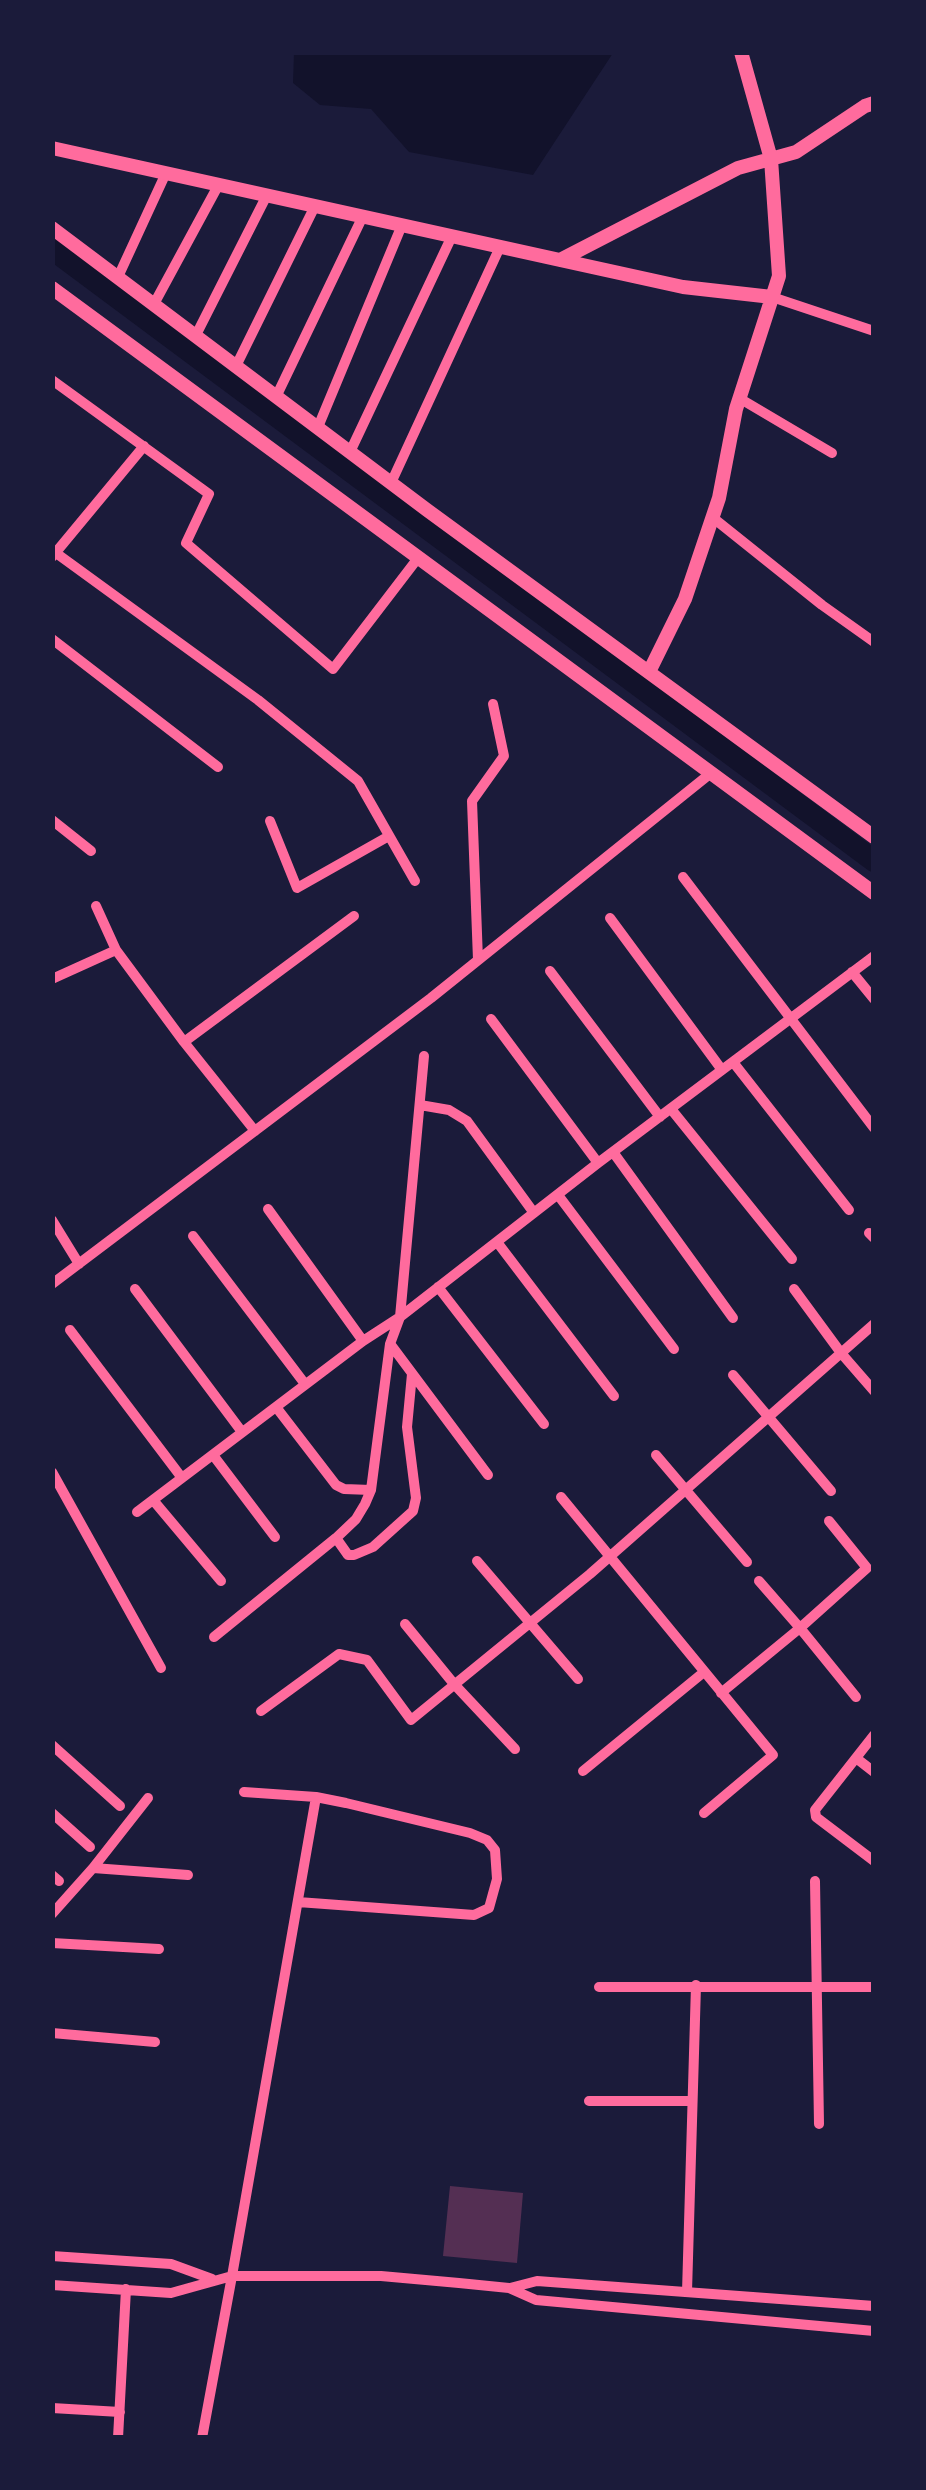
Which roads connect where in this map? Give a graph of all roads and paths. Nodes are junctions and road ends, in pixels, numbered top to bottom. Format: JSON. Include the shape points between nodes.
{"nodes":[{"id":1,"x":741,"y":52,"type":"edge"},
{"id":2,"x":874,"y":103,"type":"edge"},
{"id":3,"x":52,"y":148,"type":"edge"},
{"id":4,"x":771,"y":159,"type":"junction"},
{"id":5,"x":166,"y":173,"type":"junction"},
{"id":6,"x":219,"y":184,"type":"junction"},
{"id":7,"x":266,"y":195,"type":"junction"},
{"id":8,"x":315,"y":206,"type":"junction"},
{"id":9,"x":362,"y":216,"type":"junction"},
{"id":10,"x":402,"y":225,"type":"junction"},
{"id":11,"x":52,"y":228,"type":"edge"},
{"id":12,"x":452,"y":236,"type":"junction"},
{"id":13,"x":500,"y":246,"type":"junction"},
{"id":14,"x":560,"y":260,"type":"junction"},
{"id":15,"x":118,"y":277,"type":"junction"},
{"id":16,"x":52,"y":288,"type":"edge"},
{"id":17,"x":772,"y":297,"type":"junction"},
{"id":18,"x":154,"y":304,"type":"junction"},
{"id":19,"x":874,"y":331,"type":"edge"},
{"id":20,"x":196,"y":336,"type":"junction"},
{"id":21,"x":236,"y":366,"type":"junction"},
{"id":22,"x":52,"y":380,"type":"edge"},
{"id":23,"x":276,"y":396,"type":"junction"},
{"id":24,"x":739,"y":398,"type":"junction"},
{"id":25,"x":318,"y":427,"type":"junction"},
{"id":26,"x":144,"y":446,"type":"junction"},
{"id":27,"x":350,"y":452,"type":"junction"},
{"id":28,"x":832,"y":453,"type":"dead end"},
{"id":29,"x":391,"y":483,"type":"junction"},
{"id":30,"x":712,"y":516,"type":"junction"},
{"id":31,"x":54,"y":555,"type":"edge"},
{"id":32,"x":418,"y":558,"type":"junction"},
{"id":33,"x":52,"y":640,"type":"edge"},
{"id":34,"x":874,"y":642,"type":"edge"},
{"id":35,"x":649,"y":672,"type":"junction"},
{"id":36,"x":493,"y":704,"type":"dead end"},
{"id":37,"x":218,"y":766,"type":"dead end"},
{"id":38,"x":710,"y":773,"type":"junction"},
{"id":39,"x":52,"y":820,"type":"edge"},
{"id":40,"x":270,"y":821,"type":"dead end"},
{"id":41,"x":389,"y":836,"type":"junction"},
{"id":42,"x":874,"y":837,"type":"edge"},
{"id":43,"x":91,"y":850,"type":"dead end"},
{"id":44,"x":684,"y":878,"type":"dead end"},
{"id":45,"x":415,"y":881,"type":"dead end"},
{"id":46,"x":874,"y":893,"type":"edge"},
{"id":47,"x":96,"y":906,"type":"dead end"},
{"id":48,"x":354,"y":916,"type":"dead end"},
{"id":49,"x":610,"y":918,"type":"dead end"},
{"id":50,"x":116,"y":950,"type":"junction"},
{"id":51,"x":874,"y":956,"type":"edge"},
{"id":52,"x":478,"y":960,"type":"junction"},
{"id":53,"x":550,"y":971,"type":"dead end"},
{"id":54,"x":852,"y":972,"type":"junction"},
{"id":55,"x":52,"y":980,"type":"edge"},
{"id":56,"x":874,"y":999,"type":"edge"},
{"id":57,"x":790,"y":1018,"type":"junction"},
{"id":58,"x":491,"y":1019,"type":"dead end"},
{"id":59,"x":184,"y":1042,"type":"junction"},
{"id":60,"x":424,"y":1056,"type":"dead end"},
{"id":61,"x":733,"y":1062,"type":"junction"},
{"id":62,"x":722,"y":1070,"type":"junction"},
{"id":63,"x":420,"y":1105,"type":"junction"},
{"id":64,"x":671,"y":1109,"type":"junction"},
{"id":65,"x":660,"y":1117,"type":"junction"},
{"id":66,"x":874,"y":1128,"type":"edge"},
{"id":67,"x":254,"y":1131,"type":"junction"},
{"id":68,"x":614,"y":1152,"type":"junction"},
{"id":69,"x":598,"y":1164,"type":"junction"},
{"id":70,"x":558,"y":1194,"type":"junction"},
{"id":71,"x":268,"y":1208,"type":"dead end"},
{"id":72,"x":849,"y":1210,"type":"dead end"},
{"id":73,"x":534,"y":1213,"type":"junction"},
{"id":74,"x":52,"y":1220,"type":"edge"},
{"id":75,"x":193,"y":1236,"type":"dead end"},
{"id":76,"x":497,"y":1242,"type":"junction"},
{"id":77,"x":792,"y":1259,"type":"dead end"},
{"id":78,"x":78,"y":1264,"type":"junction"},
{"id":79,"x":52,"y":1284,"type":"edge"},
{"id":80,"x":438,"y":1287,"type":"junction"},
{"id":81,"x":136,"y":1289,"type":"dead end"},
{"id":82,"x":794,"y":1290,"type":"dead end"},
{"id":83,"x":400,"y":1316,"type":"junction"},
{"id":84,"x":733,"y":1318,"type":"dead end"},
{"id":85,"x":874,"y":1324,"type":"edge"},
{"id":86,"x":70,"y":1330,"type":"dead end"},
{"id":87,"x":363,"y":1341,"type":"junction"},
{"id":88,"x":390,"y":1344,"type":"junction"},
{"id":89,"x":674,"y":1349,"type":"dead end"},
{"id":90,"x":841,"y":1353,"type":"junction"},
{"id":91,"x":412,"y":1374,"type":"junction"},
{"id":92,"x":733,"y":1375,"type":"dead end"},
{"id":93,"x":305,"y":1384,"type":"junction"},
{"id":94,"x":874,"y":1390,"type":"edge"},
{"id":95,"x":614,"y":1396,"type":"dead end"},
{"id":96,"x":276,"y":1407,"type":"junction"},
{"id":97,"x":768,"y":1416,"type":"junction"},
{"id":98,"x":544,"y":1424,"type":"dead end"},
{"id":99,"x":242,"y":1432,"type":"junction"},
{"id":100,"x":213,"y":1455,"type":"junction"},
{"id":101,"x":656,"y":1455,"type":"dead end"},
{"id":102,"x":52,"y":1472,"type":"edge"},
{"id":103,"x":488,"y":1475,"type":"dead end"},
{"id":104,"x":182,"y":1478,"type":"junction"},
{"id":105,"x":56,"y":1489,"type":"edge"},
{"id":106,"x":686,"y":1489,"type":"junction"},
{"id":107,"x":371,"y":1490,"type":"junction"},
{"id":108,"x":831,"y":1491,"type":"dead end"},
{"id":109,"x":561,"y":1497,"type":"dead end"},
{"id":110,"x":154,"y":1500,"type":"junction"},
{"id":111,"x":137,"y":1512,"type":"dead end"},
{"id":112,"x":829,"y":1521,"type":"dead end"},
{"id":113,"x":275,"y":1537,"type":"dead end"},
{"id":114,"x":336,"y":1538,"type":"junction"},
{"id":115,"x":609,"y":1556,"type":"junction"},
{"id":116,"x":477,"y":1561,"type":"dead end"},
{"id":117,"x":746,"y":1562,"type":"dead end"},
{"id":118,"x":870,"y":1571,"type":"edge"},
{"id":119,"x":759,"y":1580,"type":"dead end"},
{"id":120,"x":221,"y":1581,"type":"dead end"},
{"id":121,"x":530,"y":1623,"type":"junction"},
{"id":122,"x":405,"y":1624,"type":"dead end"},
{"id":123,"x":800,"y":1628,"type":"junction"},
{"id":124,"x":214,"y":1637,"type":"dead end"},
{"id":125,"x":161,"y":1668,"type":"dead end"},
{"id":126,"x":704,"y":1672,"type":"junction"},
{"id":127,"x":578,"y":1679,"type":"dead end"},
{"id":128,"x":454,"y":1684,"type":"junction"},
{"id":129,"x":721,"y":1693,"type":"junction"},
{"id":130,"x":856,"y":1697,"type":"dead end"},
{"id":131,"x":261,"y":1711,"type":"dead end"},
{"id":132,"x":874,"y":1735,"type":"edge"},
{"id":133,"x":52,"y":1745,"type":"edge"},
{"id":134,"x":515,"y":1749,"type":"dead end"},
{"id":135,"x":856,"y":1758,"type":"junction"},
{"id":136,"x":582,"y":1771,"type":"dead end"},
{"id":137,"x":874,"y":1772,"type":"edge"},
{"id":138,"x":244,"y":1792,"type":"dead end"},
{"id":139,"x":316,"y":1797,"type":"junction"},
{"id":140,"x":148,"y":1798,"type":"dead end"},
{"id":141,"x":120,"y":1806,"type":"dead end"},
{"id":142,"x":704,"y":1812,"type":"dead end"},
{"id":143,"x":52,"y":1813,"type":"edge"},
{"id":144,"x":90,"y":1848,"type":"dead end"},
{"id":145,"x":874,"y":1861,"type":"edge"},
{"id":146,"x":93,"y":1868,"type":"junction"},
{"id":147,"x":188,"y":1875,"type":"dead end"},
{"id":148,"x":816,"y":1880,"type":"dead end"},
{"id":149,"x":298,"y":1902,"type":"junction"},
{"id":150,"x":52,"y":1914,"type":"edge"},
{"id":151,"x":52,"y":1944,"type":"edge"},
{"id":152,"x":159,"y":1950,"type":"dead end"},
{"id":153,"x":696,"y":1985,"type":"junction"},
{"id":154,"x":874,"y":1986,"type":"edge"},
{"id":155,"x":599,"y":1987,"type":"dead end"},
{"id":156,"x":817,"y":1987,"type":"junction"},
{"id":157,"x":52,"y":2034,"type":"edge"},
{"id":158,"x":156,"y":2042,"type":"dead end"},
{"id":159,"x":692,"y":2100,"type":"junction"},
{"id":160,"x":589,"y":2101,"type":"dead end"},
{"id":161,"x":819,"y":2124,"type":"dead end"},
{"id":162,"x":52,"y":2256,"type":"edge"},
{"id":163,"x":232,"y":2276,"type":"junction"},
{"id":164,"x":213,"y":2280,"type":"junction"},
{"id":165,"x":52,"y":2285,"type":"edge"},
{"id":166,"x":509,"y":2288,"type":"junction"},
{"id":167,"x":126,"y":2289,"type":"junction"},
{"id":168,"x":687,"y":2292,"type":"junction"},
{"id":169,"x":874,"y":2306,"type":"edge"},
{"id":170,"x":874,"y":2331,"type":"edge"},
{"id":171,"x":52,"y":2408,"type":"edge"},
{"id":172,"x":120,"y":2412,"type":"junction"},
{"id":173,"x":118,"y":2438,"type":"edge"},
{"id":174,"x":202,"y":2438,"type":"edge"}],
"edges":[{"from":1,"to":4,"type":"street"},
{"from":2,"to":4,"type":"street","via":[[796,152]]},
{"from":3,"to":5,"type":"street"},
{"from":4,"to":14,"type":"street","via":[[738,168]]},
{"from":4,"to":17,"type":"street","via":[[780,276]]},
{"from":5,"to":6,"type":"street"},
{"from":5,"to":15,"type":"street"},
{"from":6,"to":7,"type":"street"},
{"from":6,"to":18,"type":"street"},
{"from":7,"to":8,"type":"street"},
{"from":7,"to":20,"type":"street"},
{"from":8,"to":9,"type":"street"},
{"from":8,"to":21,"type":"street"},
{"from":9,"to":10,"type":"street"},
{"from":9,"to":23,"type":"street"},
{"from":10,"to":12,"type":"street"},
{"from":10,"to":25,"type":"street"},
{"from":11,"to":15,"type":"street"},
{"from":12,"to":13,"type":"street"},
{"from":12,"to":27,"type":"street"},
{"from":13,"to":14,"type":"street"},
{"from":13,"to":29,"type":"street"},
{"from":14,"to":17,"type":"street","via":[[682,287]]},
{"from":15,"to":18,"type":"street"},
{"from":16,"to":32,"type":"street"},
{"from":17,"to":19,"type":"street"},
{"from":17,"to":24,"type":"street"},
{"from":18,"to":20,"type":"street"},
{"from":20,"to":21,"type":"street"},
{"from":21,"to":23,"type":"street"},
{"from":22,"to":26,"type":"street"},
{"from":23,"to":25,"type":"street"},
{"from":24,"to":28,"type":"street"},
{"from":24,"to":30,"type":"street"},
{"from":25,"to":27,"type":"street"},
{"from":26,"to":31,"type":"street"},
{"from":26,"to":32,"type":"street","via":[[210,494],[186,543],[333,668]]},
{"from":27,"to":29,"type":"street"},
{"from":29,"to":35,"type":"street"},
{"from":30,"to":34,"type":"street"},
{"from":30,"to":35,"type":"street","via":[[685,599]]},
{"from":31,"to":41,"type":"street","via":[[258,700],[358,781]]},
{"from":32,"to":38,"type":"street"},
{"from":33,"to":37,"type":"street"},
{"from":35,"to":42,"type":"street"},
{"from":36,"to":52,"type":"street","via":[[504,756],[472,801]]},
{"from":38,"to":46,"type":"street"},
{"from":38,"to":52,"type":"street"},
{"from":39,"to":43,"type":"street"},
{"from":40,"to":41,"type":"street","via":[[297,888]]},
{"from":41,"to":45,"type":"street"},
{"from":44,"to":57,"type":"street"},
{"from":47,"to":50,"type":"street"},
{"from":48,"to":59,"type":"street"},
{"from":49,"to":62,"type":"street"},
{"from":50,"to":55,"type":"street"},
{"from":50,"to":59,"type":"street"},
{"from":51,"to":54,"type":"street"},
{"from":52,"to":67,"type":"street"},
{"from":53,"to":65,"type":"street"},
{"from":54,"to":56,"type":"street"},
{"from":54,"to":57,"type":"street"},
{"from":57,"to":61,"type":"street"},
{"from":57,"to":66,"type":"street"},
{"from":58,"to":69,"type":"street"},
{"from":59,"to":67,"type":"street"},
{"from":60,"to":63,"type":"street"},
{"from":61,"to":62,"type":"street"},
{"from":61,"to":72,"type":"street"},
{"from":62,"to":64,"type":"street"},
{"from":63,"to":73,"type":"street","via":[[449,1110],[467,1122]]},
{"from":63,"to":83,"type":"street"},
{"from":64,"to":65,"type":"street"},
{"from":64,"to":77,"type":"street"},
{"from":65,"to":68,"type":"street"},
{"from":67,"to":78,"type":"street"},
{"from":68,"to":69,"type":"street"},
{"from":68,"to":84,"type":"street"},
{"from":69,"to":70,"type":"street"},
{"from":70,"to":73,"type":"street"},
{"from":70,"to":89,"type":"street"},
{"from":71,"to":87,"type":"street"},
{"from":73,"to":76,"type":"street"},
{"from":74,"to":78,"type":"street"},
{"from":75,"to":93,"type":"street"},
{"from":76,"to":80,"type":"street"},
{"from":76,"to":95,"type":"street"},
{"from":78,"to":79,"type":"street"},
{"from":80,"to":83,"type":"street"},
{"from":80,"to":98,"type":"street"},
{"from":81,"to":99,"type":"street"},
{"from":82,"to":90,"type":"street"},
{"from":83,"to":87,"type":"street"},
{"from":83,"to":88,"type":"street"},
{"from":85,"to":90,"type":"street"},
{"from":86,"to":104,"type":"street"},
{"from":87,"to":93,"type":"street"},
{"from":88,"to":91,"type":"street"},
{"from":88,"to":107,"type":"street"},
{"from":90,"to":94,"type":"street"},
{"from":90,"to":97,"type":"street"},
{"from":91,"to":103,"type":"street"},
{"from":91,"to":114,"type":"street","via":[[407,1426],[413,1511],[354,1555]]},
{"from":92,"to":97,"type":"street"},
{"from":93,"to":96,"type":"street"},
{"from":96,"to":99,"type":"street"},
{"from":96,"to":107,"type":"street","via":[[336,1485]]},
{"from":97,"to":106,"type":"street"},
{"from":97,"to":108,"type":"street"},
{"from":99,"to":100,"type":"street"},
{"from":100,"to":104,"type":"street"},
{"from":100,"to":113,"type":"street"},
{"from":101,"to":106,"type":"street"},
{"from":102,"to":105,"type":"street"},
{"from":104,"to":110,"type":"street"},
{"from":105,"to":125,"type":"street"},
{"from":106,"to":115,"type":"street"},
{"from":106,"to":117,"type":"street"},
{"from":107,"to":114,"type":"street"},
{"from":109,"to":115,"type":"street"},
{"from":110,"to":111,"type":"street"},
{"from":110,"to":120,"type":"street"},
{"from":112,"to":118,"type":"street"},
{"from":114,"to":124,"type":"street"},
{"from":115,"to":121,"type":"street"},
{"from":115,"to":126,"type":"street"},
{"from":116,"to":121,"type":"street"},
{"from":118,"to":123,"type":"street"},
{"from":119,"to":123,"type":"street"},
{"from":121,"to":127,"type":"street"},
{"from":121,"to":128,"type":"street"},
{"from":122,"to":128,"type":"street"},
{"from":123,"to":129,"type":"street"},
{"from":123,"to":130,"type":"street"},
{"from":126,"to":129,"type":"street"},
{"from":126,"to":136,"type":"street"},
{"from":128,"to":131,"type":"street","via":[[410,1720],[367,1660],[339,1654]]},
{"from":128,"to":134,"type":"street"},
{"from":129,"to":142,"type":"street","via":[[773,1755]]},
{"from":132,"to":135,"type":"street"},
{"from":133,"to":141,"type":"street"},
{"from":135,"to":137,"type":"street"},
{"from":135,"to":145,"type":"street","via":[[814,1810]]},
{"from":138,"to":139,"type":"street"},
{"from":139,"to":149,"type":"street"},
{"from":139,"to":149,"type":"street","via":[[487,1840],[495,1850],[496,1879],[489,1908],[474,1915]]},
{"from":140,"to":146,"type":"street"},
{"from":143,"to":144,"type":"street"},
{"from":146,"to":147,"type":"street"},
{"from":146,"to":150,"type":"street"},
{"from":148,"to":156,"type":"street"},
{"from":149,"to":163,"type":"street"},
{"from":151,"to":152,"type":"street"},
{"from":153,"to":155,"type":"street"},
{"from":153,"to":156,"type":"street"},
{"from":153,"to":159,"type":"street"},
{"from":154,"to":156,"type":"street"},
{"from":156,"to":161,"type":"street"},
{"from":157,"to":158,"type":"street"},
{"from":159,"to":160,"type":"street"},
{"from":159,"to":168,"type":"street"},
{"from":162,"to":164,"type":"street","via":[[171,2264]]},
{"from":163,"to":164,"type":"street"},
{"from":163,"to":166,"type":"street","via":[[380,2276]]},
{"from":163,"to":174,"type":"street"},
{"from":164,"to":167,"type":"street","via":[[171,2293]]},
{"from":165,"to":167,"type":"street"},
{"from":166,"to":168,"type":"street","via":[[537,2281]]},
{"from":166,"to":170,"type":"street","via":[[536,2300]]},
{"from":167,"to":172,"type":"street"},
{"from":168,"to":169,"type":"street"},
{"from":171,"to":172,"type":"street"},
{"from":172,"to":173,"type":"street"}]}
